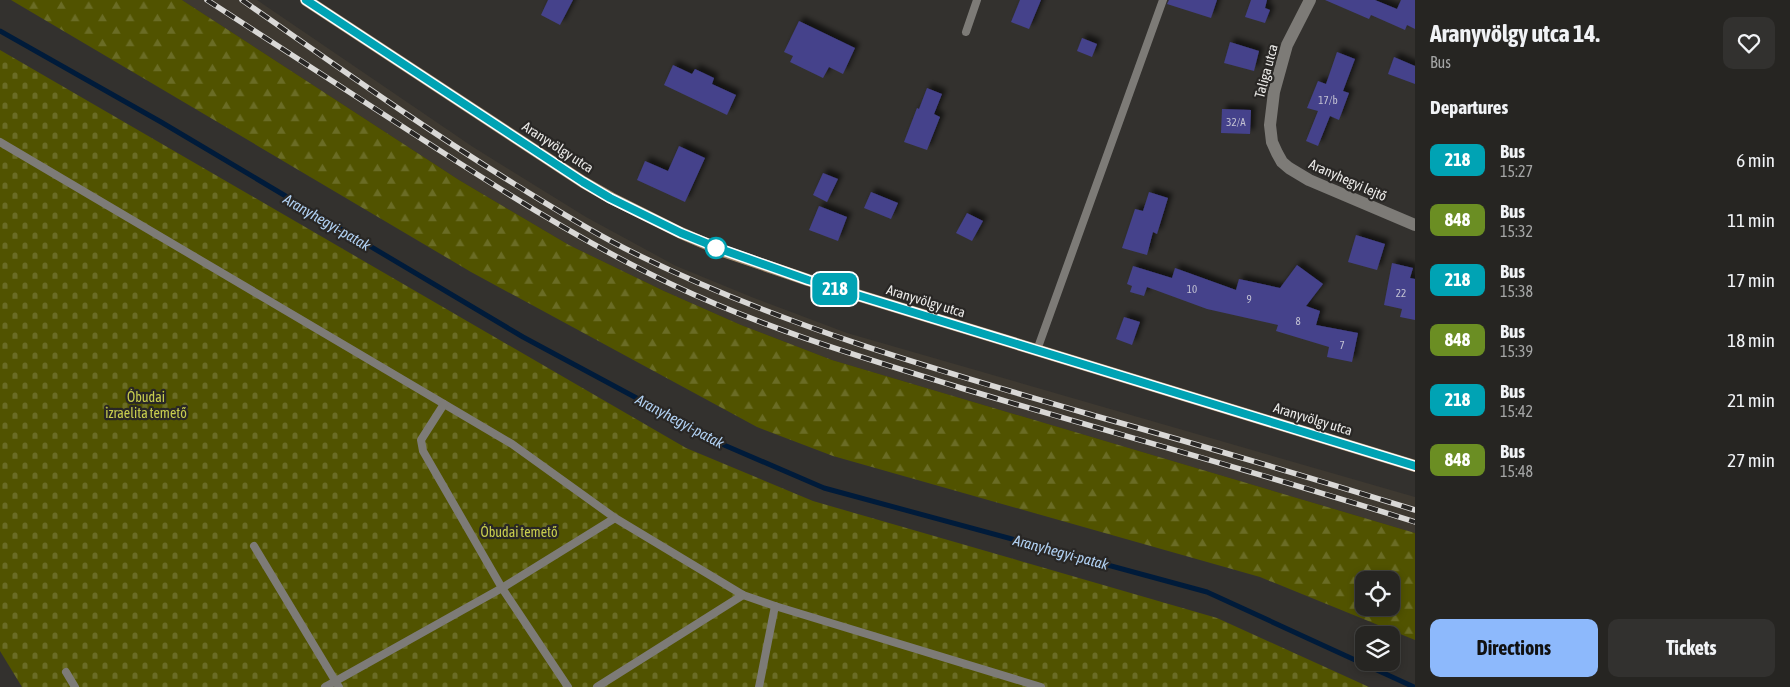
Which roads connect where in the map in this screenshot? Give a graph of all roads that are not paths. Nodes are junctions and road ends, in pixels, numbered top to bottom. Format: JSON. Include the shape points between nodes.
{"nodes":[{"id":1,"x":306,"y":0,"type":"edge"},
{"id":2,"x":977,"y":0,"type":"edge"},
{"id":3,"x":1164,"y":0,"type":"edge"},
{"id":4,"x":1310,"y":0,"type":"edge"},
{"id":5,"x":966,"y":32,"type":"dead end"},
{"id":6,"x":1,"y":144,"type":"edge"},
{"id":7,"x":1277,"y":153,"type":"joint"},
{"id":8,"x":1415,"y":225,"type":"edge"},
{"id":9,"x":1037,"y":350,"type":"junction"},
{"id":10,"x":444,"y":404,"type":"junction"},
{"id":11,"x":1415,"y":466,"type":"edge"},
{"id":12,"x":615,"y":518,"type":"junction"},
{"id":13,"x":254,"y":546,"type":"dead end"},
{"id":14,"x":502,"y":588,"type":"junction"},
{"id":15,"x":743,"y":595,"type":"junction"},
{"id":16,"x":775,"y":606,"type":"junction"},
{"id":17,"x":66,"y":672,"type":"dead end"},
{"id":18,"x":337,"y":684,"type":"edge"},
{"id":19,"x":75,"y":687,"type":"edge"},
{"id":20,"x":325,"y":687,"type":"edge"},
{"id":21,"x":568,"y":687,"type":"edge"},
{"id":22,"x":597,"y":687,"type":"edge"},
{"id":23,"x":759,"y":687,"type":"edge"},
{"id":24,"x":1041,"y":687,"type":"edge"}],
"edges":[{"from":1,"to":9,"type":"street","name":"Aranyvölgy utca","via":[[583,182],[634,211],[769,268]]},
{"from":2,"to":5,"type":"lane"},
{"from":3,"to":9,"type":"lane"},
{"from":4,"to":7,"type":"street","name":"Taliga utca","via":[[1287,45],[1274,92],[1270,125]]},
{"from":6,"to":10,"type":"lane"},
{"from":7,"to":8,"type":"street","name":"Aranyhegyi lejtő","via":[[1282,162],[1300,176]]},
{"from":9,"to":11,"type":"street","name":"Aranyvölgy utca"},
{"from":10,"to":12,"type":"lane","via":[[512,444]]},
{"from":10,"to":14,"type":"lane","via":[[421,440],[423,451]]},
{"from":12,"to":14,"type":"lane"},
{"from":12,"to":15,"type":"lane"},
{"from":13,"to":18,"type":"lane"},
{"from":14,"to":18,"type":"lane"},
{"from":14,"to":21,"type":"lane"},
{"from":15,"to":16,"type":"lane"},
{"from":15,"to":22,"type":"lane"},
{"from":16,"to":23,"type":"lane"},
{"from":16,"to":24,"type":"lane"},
{"from":17,"to":19,"type":"lane"},
{"from":18,"to":20,"type":"lane"}]}
